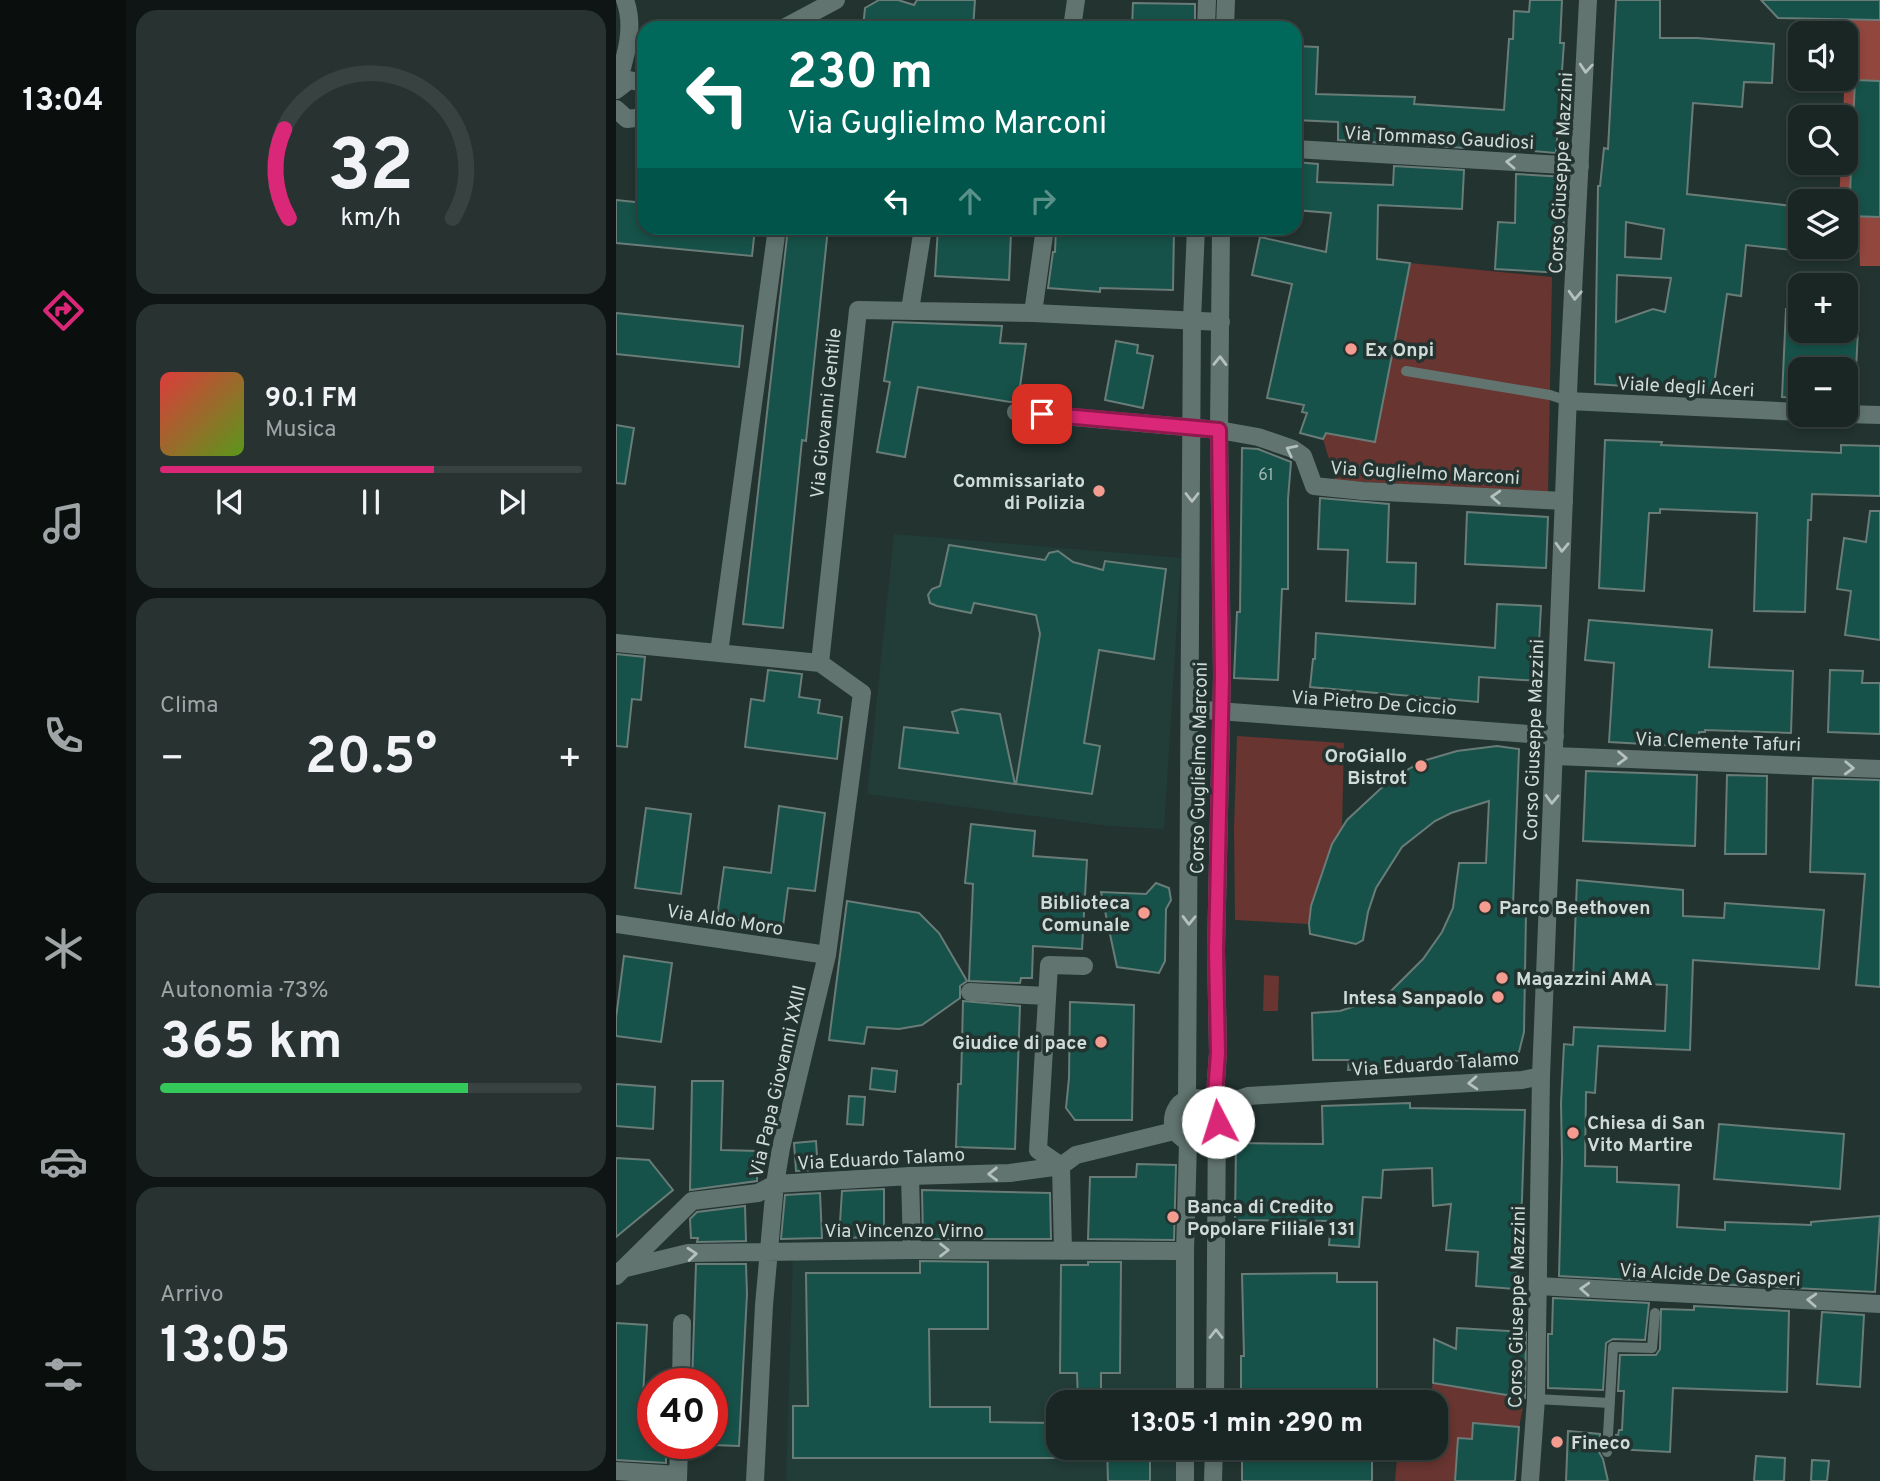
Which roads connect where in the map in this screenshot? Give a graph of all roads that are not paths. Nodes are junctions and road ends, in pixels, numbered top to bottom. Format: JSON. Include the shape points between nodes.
{"nodes":[{"id":1,"x":625,"y":0,"type":"edge"},
{"id":2,"x":836,"y":0,"type":"edge"},
{"id":3,"x":1076,"y":0,"type":"edge"},
{"id":4,"x":1207,"y":0,"type":"edge"},
{"id":5,"x":1226,"y":0,"type":"edge"},
{"id":6,"x":1588,"y":0,"type":"edge"},
{"id":7,"x":797,"y":21,"type":"edge"},
{"id":8,"x":1073,"y":21,"type":"edge"},
{"id":9,"x":1206,"y":21,"type":"edge"},
{"id":10,"x":1225,"y":21,"type":"edge"},
{"id":11,"x":637,"y":82,"type":"edge"},
{"id":12,"x":616,"y":90,"type":"edge"},
{"id":13,"x":616,"y":109,"type":"edge"},
{"id":14,"x":637,"y":118,"type":"edge"},
{"id":15,"x":637,"y":118,"type":"edge"},
{"id":16,"x":616,"y":127,"type":"edge"},
{"id":17,"x":1302,"y":149,"type":"edge"},
{"id":18,"x":1580,"y":166,"type":"junction"},
{"id":19,"x":776,"y":235,"type":"edge"},
{"id":20,"x":922,"y":235,"type":"edge"},
{"id":21,"x":1044,"y":235,"type":"edge"},
{"id":22,"x":1196,"y":235,"type":"edge"},
{"id":23,"x":1221,"y":235,"type":"edge"},
{"id":24,"x":910,"y":310,"type":"junction"},
{"id":25,"x":1033,"y":313,"type":"junction"},
{"id":26,"x":1192,"y":320,"type":"junction"},
{"id":27,"x":1221,"y":322,"type":"junction"},
{"id":28,"x":1406,"y":371,"type":"dead end"},
{"id":29,"x":1568,"y":401,"type":"junction"},
{"id":30,"x":1788,"y":411,"type":"edge"},
{"id":31,"x":1016,"y":412,"type":"dead end"},
{"id":32,"x":1858,"y":414,"type":"edge"},
{"id":33,"x":1880,"y":415,"type":"edge"},
{"id":34,"x":1192,"y":428,"type":"junction"},
{"id":35,"x":1219,"y":430,"type":"junction"},
{"id":36,"x":1564,"y":501,"type":"junction"},
{"id":37,"x":616,"y":643,"type":"edge"},
{"id":38,"x":719,"y":653,"type":"junction"},
{"id":39,"x":820,"y":663,"type":"junction"},
{"id":40,"x":1191,"y":709,"type":"junction"},
{"id":41,"x":1221,"y":710,"type":"junction"},
{"id":42,"x":1555,"y":736,"type":"junction"},
{"id":43,"x":1554,"y":755,"type":"junction"},
{"id":44,"x":1880,"y":769,"type":"edge"},
{"id":45,"x":616,"y":924,"type":"edge"},
{"id":46,"x":828,"y":955,"type":"junction"},
{"id":47,"x":1084,"y":966,"type":"dead end"},
{"id":48,"x":970,"y":992,"type":"dead end"},
{"id":49,"x":1047,"y":996,"type":"junction"},
{"id":50,"x":1217,"y":999,"type":"junction"},
{"id":51,"x":1188,"y":1001,"type":"junction"},
{"id":52,"x":1541,"y":1076,"type":"junction"},
{"id":53,"x":1216,"y":1084,"type":"junction"},
{"id":54,"x":1248,"y":1096,"type":"junction"},
{"id":55,"x":1187,"y":1099,"type":"junction"},
{"id":56,"x":1214,"y":1107,"type":"junction"},
{"id":57,"x":1217,"y":1129,"type":"junction"},
{"id":58,"x":1181,"y":1137,"type":"junction"},
{"id":59,"x":1061,"y":1166,"type":"junction"},
{"id":60,"x":910,"y":1176,"type":"junction"},
{"id":61,"x":775,"y":1184,"type":"junction"},
{"id":62,"x":912,"y":1250,"type":"junction"},
{"id":63,"x":1063,"y":1251,"type":"junction"},
{"id":64,"x":1185,"y":1251,"type":"junction"},
{"id":65,"x":769,"y":1252,"type":"junction"},
{"id":66,"x":621,"y":1272,"type":"edge"},
{"id":67,"x":1538,"y":1286,"type":"junction"},
{"id":68,"x":1880,"y":1304,"type":"edge"},
{"id":69,"x":1655,"y":1313,"type":"dead end"},
{"id":70,"x":682,"y":1324,"type":"dead end"},
{"id":71,"x":681,"y":1368,"type":"edge"},
{"id":72,"x":1185,"y":1377,"type":"junction"},
{"id":73,"x":1216,"y":1377,"type":"junction"},
{"id":74,"x":1185,"y":1390,"type":"edge"},
{"id":75,"x":1216,"y":1390,"type":"edge"},
{"id":76,"x":1536,"y":1399,"type":"junction"},
{"id":77,"x":1610,"y":1403,"type":"junction"},
{"id":78,"x":1607,"y":1452,"type":"dead end"},
{"id":79,"x":679,"y":1459,"type":"edge"},
{"id":80,"x":1185,"y":1460,"type":"edge"},
{"id":81,"x":1214,"y":1460,"type":"edge"},
{"id":82,"x":616,"y":1471,"type":"edge"},
{"id":83,"x":678,"y":1478,"type":"edge"},
{"id":84,"x":755,"y":1481,"type":"edge"},
{"id":85,"x":1185,"y":1481,"type":"edge"},
{"id":86,"x":1213,"y":1481,"type":"edge"},
{"id":87,"x":1530,"y":1481,"type":"edge"}],
"edges":[{"from":1,"to":12,"type":"street","via":[[629,44]]},
{"from":2,"to":7,"type":"street"},
{"from":3,"to":8,"type":"street"},
{"from":4,"to":9,"type":"street"},
{"from":5,"to":10,"type":"street"},
{"from":6,"to":18,"type":"street","name":"Corso Giuseppe Mazzini","one_way":true},
{"from":11,"to":12,"type":"street","via":[[629,80]]},
{"from":13,"to":14,"type":"street","via":[[622,116]]},
{"from":15,"to":16,"type":"street"},
{"from":18,"to":17,"type":"street","name":"Via Tommaso Gaudiosi","one_way":true},
{"from":18,"to":29,"type":"street","name":"Corso Giuseppe Mazzini","one_way":true},
{"from":19,"to":38,"type":"street"},
{"from":20,"to":24,"type":"street"},
{"from":21,"to":25,"type":"street"},
{"from":22,"to":26,"type":"street","name":"Corso Guglielmo Marconi"},
{"from":23,"to":27,"type":"street","name":"Corso Guglielmo Marconi"},
{"from":24,"to":25,"type":"street","name":"Via Giovanni Gentile"},
{"from":24,"to":39,"type":"street","name":"Via Giovanni Gentile","via":[[858,310]]},
{"from":25,"to":26,"type":"street","name":"Via Giovanni Gentile"},
{"from":26,"to":27,"type":"street","name":"Via Giovanni Gentile"},
{"from":26,"to":34,"type":"street","name":"Corso Guglielmo Marconi"},
{"from":35,"to":27,"type":"street","name":"Corso Guglielmo Marconi","one_way":true},
{"from":28,"to":29,"type":"lane"},
{"from":29,"to":30,"type":"street","name":"Viale degli Aceri"},
{"from":29,"to":36,"type":"street","name":"Corso Giuseppe Mazzini"},
{"from":31,"to":34,"type":"street","name":"Via Guglielmo Marconi"},
{"from":32,"to":33,"type":"street"},
{"from":34,"to":35,"type":"street","name":"Via Guglielmo Marconi"},
{"from":34,"to":40,"type":"street","name":"Corso Guglielmo Marconi","one_way":true},
{"from":36,"to":35,"type":"street","name":"Via Guglielmo Marconi","one_way":true,"via":[[1314,486],[1303,456],[1293,449]]},
{"from":35,"to":41,"type":"street","name":"Corso Guglielmo Marconi"},
{"from":36,"to":42,"type":"street","name":"Corso Giuseppe Mazzini","one_way":true},
{"from":37,"to":38,"type":"street"},
{"from":38,"to":39,"type":"street"},
{"from":39,"to":46,"type":"street","name":"Via Papa Giovanni XXIII","via":[[862,693]]},
{"from":40,"to":41,"type":"street","name":"Via Pietro De Ciccio"},
{"from":40,"to":51,"type":"street","name":"Corso Guglielmo Marconi","one_way":true},
{"from":41,"to":42,"type":"street","name":"Via Pietro De Ciccio"},
{"from":41,"to":50,"type":"street","name":"Corso Guglielmo Marconi"},
{"from":42,"to":43,"type":"street","name":"Corso Giuseppe Mazzini"},
{"from":43,"to":44,"type":"street","name":"Via Clemente Tafuri","one_way":true},
{"from":43,"to":52,"type":"street","name":"Corso Giuseppe Mazzini","one_way":true},
{"from":45,"to":46,"type":"street","name":"Via Aldo Moro"},
{"from":46,"to":61,"type":"street","name":"Via Papa Giovanni XXIII"},
{"from":47,"to":49,"type":"street","via":[[1049,965]]},
{"from":48,"to":49,"type":"street"},
{"from":49,"to":59,"type":"street","via":[[1038,1150]]},
{"from":50,"to":51,"type":"street"},
{"from":50,"to":53,"type":"street","name":"Corso Guglielmo Marconi"},
{"from":51,"to":55,"type":"street","name":"Corso Guglielmo Marconi"},
{"from":52,"to":54,"type":"street","name":"Via Eduardo Talamo","one_way":true},
{"from":52,"to":67,"type":"street","name":"Corso Giuseppe Mazzini"},
{"from":53,"to":54,"type":"street","name":"Via Eduardo Talamo"},
{"from":53,"to":56,"type":"street","name":"Corso Guglielmo Marconi"},
{"from":54,"to":56,"type":"street","name":"Via Eduardo Talamo"},
{"from":55,"to":56,"type":"street","via":[[1202,1099]]},
{"from":55,"to":58,"type":"street","via":[[1172,1116]]},
{"from":56,"to":57,"type":"street"},
{"from":57,"to":58,"type":"street","via":[[1202,1143]]},
{"from":73,"to":57,"type":"street","one_way":true},
{"from":58,"to":59,"type":"street","name":"Via Eduardo Talamo","via":[[1076,1155]]},
{"from":58,"to":64,"type":"street"},
{"from":59,"to":60,"type":"street","name":"Via Eduardo Talamo","one_way":true,"via":[[1010,1174]]},
{"from":59,"to":63,"type":"street"},
{"from":60,"to":61,"type":"street","name":"Via Eduardo Talamo"},
{"from":60,"to":62,"type":"street"},
{"from":61,"to":65,"type":"street","name":"Via Papa Giovanni XXIII"},
{"from":61,"to":66,"type":"street","name":"Via Eduardo Talamo","via":[[758,1193],[692,1201]]},
{"from":62,"to":63,"type":"street","name":"Via Vincenzo Virno","one_way":true},
{"from":62,"to":65,"type":"street","name":"Via Vincenzo Virno"},
{"from":63,"to":64,"type":"street","name":"Via Vincenzo Virno"},
{"from":64,"to":72,"type":"street"},
{"from":66,"to":65,"type":"street","name":"Via Vincenzo Virno","one_way":true,"via":[[688,1253]]},
{"from":65,"to":84,"type":"street","name":"Via Papa Giovanni XXIII"},
{"from":68,"to":67,"type":"street","name":"Via Alcide De Gasperi","one_way":true},
{"from":67,"to":76,"type":"street","name":"Corso Giuseppe Mazzini"},
{"from":69,"to":77,"type":"lane","via":[[1652,1349],[1613,1347]]},
{"from":70,"to":71,"type":"street"},
{"from":72,"to":73,"type":"street"},
{"from":72,"to":74,"type":"street"},
{"from":73,"to":75,"type":"street"},
{"from":76,"to":77,"type":"lane"},
{"from":76,"to":87,"type":"street","name":"Corso Giuseppe Mazzini"},
{"from":77,"to":78,"type":"lane"},
{"from":79,"to":83,"type":"street"},
{"from":80,"to":85,"type":"street"},
{"from":81,"to":86,"type":"street"},
{"from":82,"to":83,"type":"street"}]}
